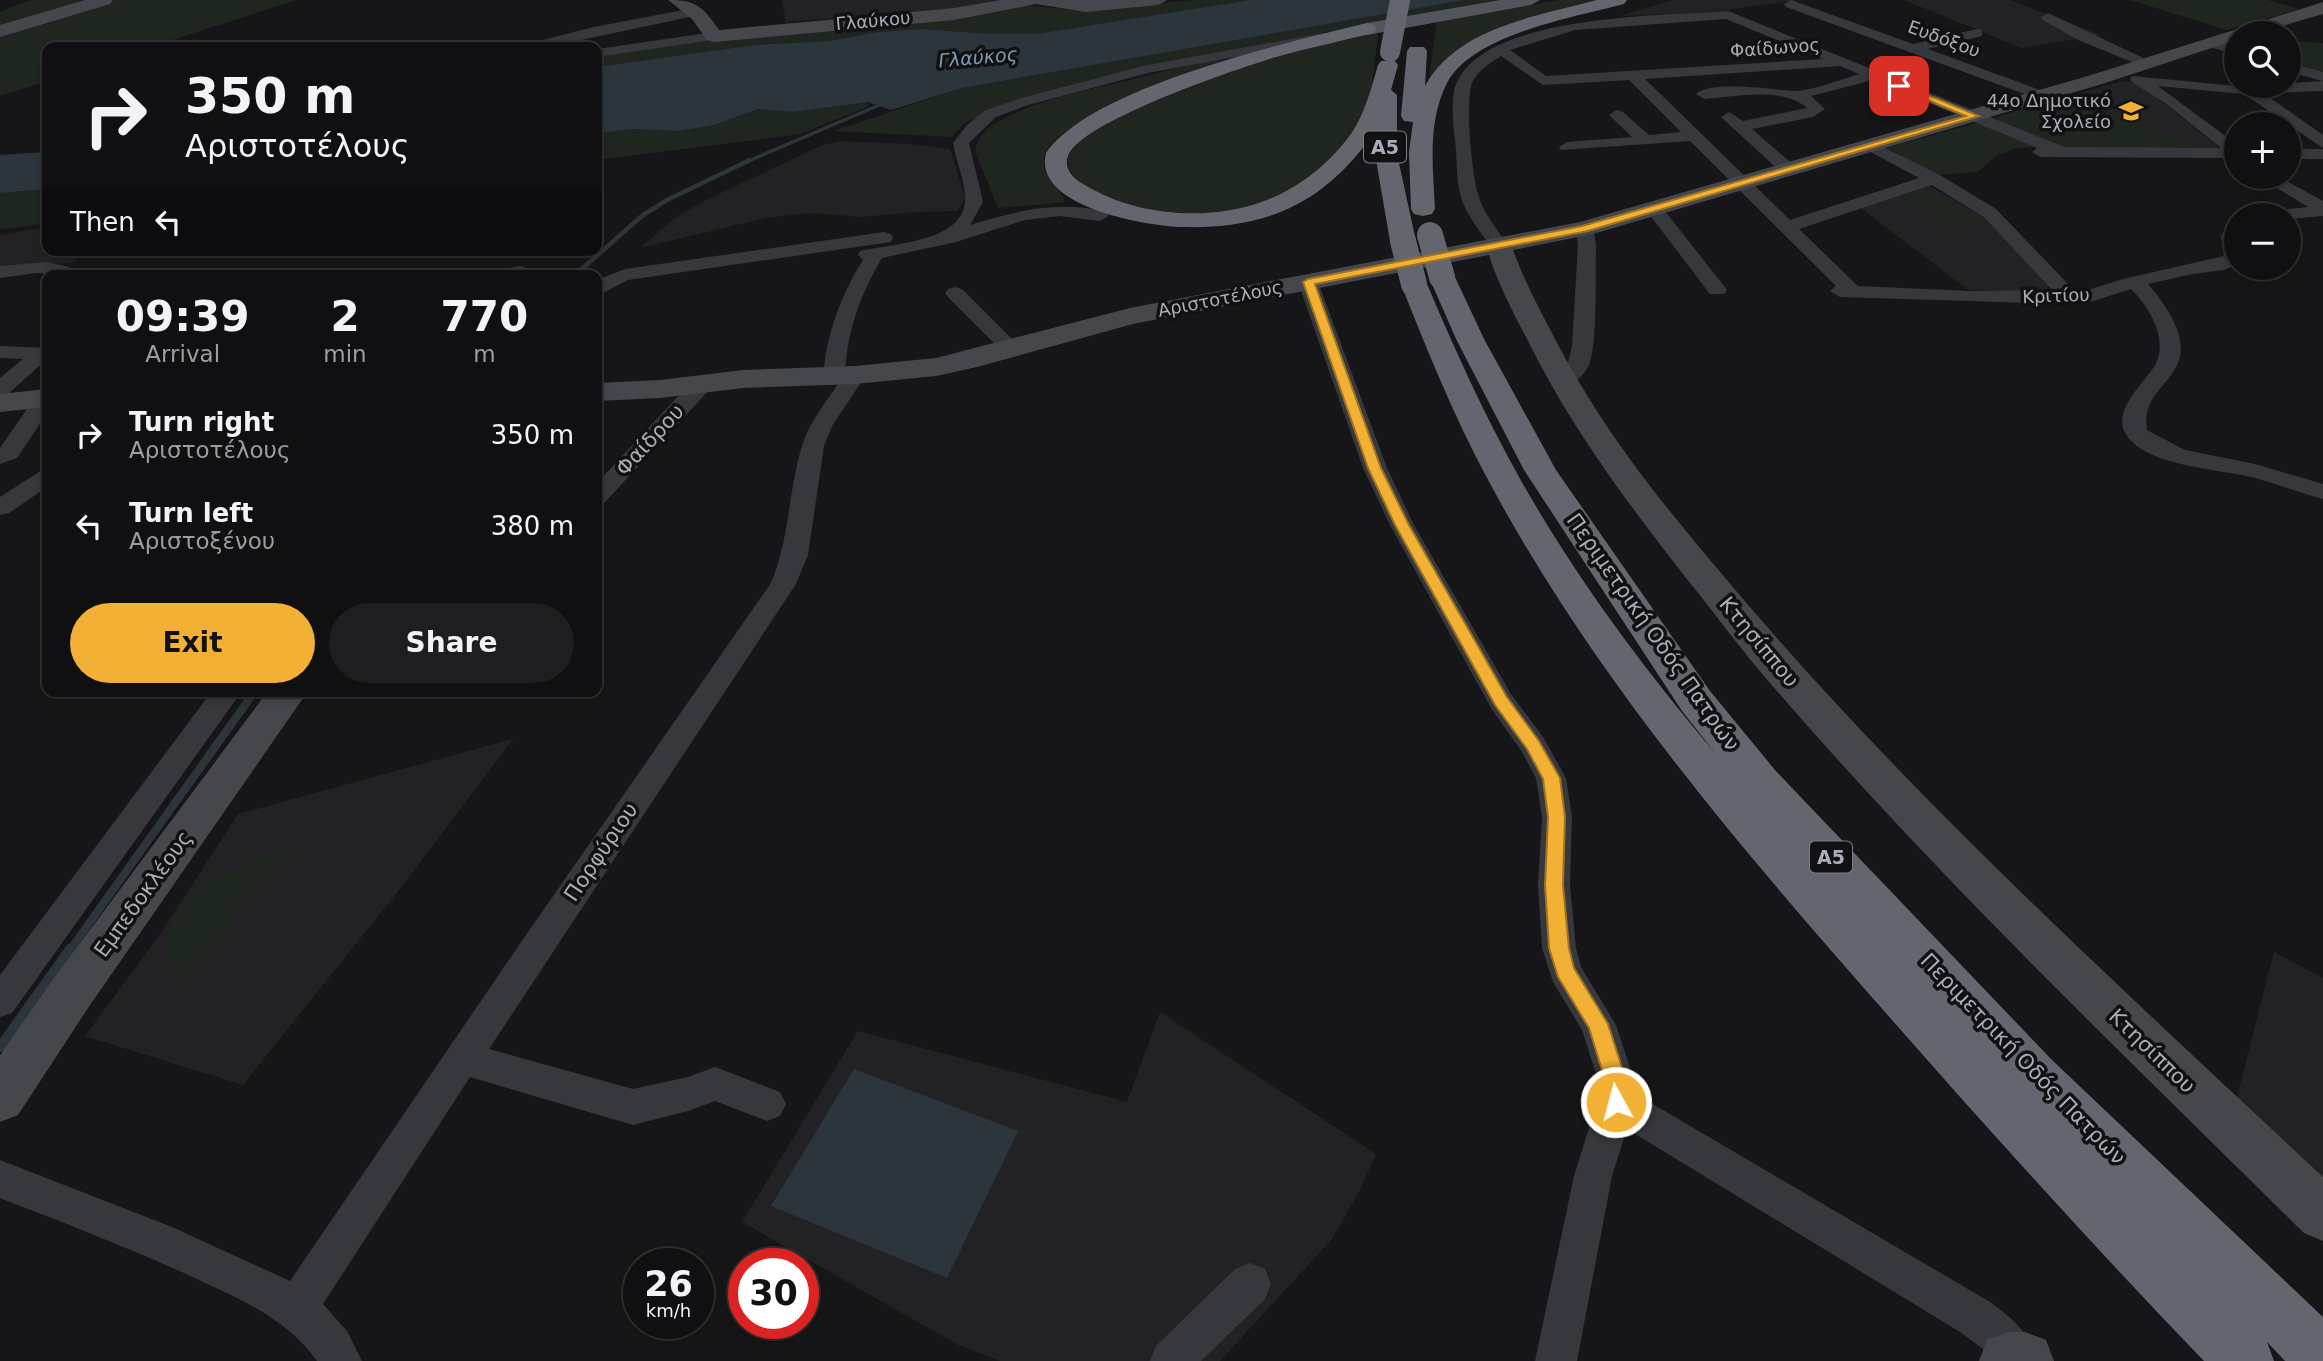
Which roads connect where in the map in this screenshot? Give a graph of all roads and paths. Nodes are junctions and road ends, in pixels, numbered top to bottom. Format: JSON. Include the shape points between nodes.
{"nodes":[{"id":1,"x":104,"y":0,"type":"edge"},
{"id":2,"x":677,"y":0,"type":"edge"},
{"id":3,"x":1031,"y":0,"type":"edge"},
{"id":4,"x":1040,"y":0,"type":"edge"},
{"id":5,"x":1158,"y":0,"type":"edge"},
{"id":6,"x":1400,"y":0,"type":"edge"},
{"id":7,"x":1424,"y":0,"type":"edge"},
{"id":8,"x":1531,"y":0,"type":"edge"},
{"id":9,"x":1618,"y":0,"type":"edge"},
{"id":10,"x":1791,"y":4,"type":"dead end"},
{"id":11,"x":2323,"y":8,"type":"edge"},
{"id":12,"x":694,"y":12,"type":"junction"},
{"id":13,"x":2048,"y":16,"type":"dead end"},
{"id":14,"x":2280,"y":21,"type":"edge"},
{"id":15,"x":1600,"y":23,"type":"joint"},
{"id":16,"x":1367,"y":29,"type":"junction"},
{"id":17,"x":0,"y":31,"type":"edge"},
{"id":18,"x":1977,"y":33,"type":"dead end"},
{"id":19,"x":2057,"y":35,"type":"dead end"},
{"id":20,"x":714,"y":36,"type":"junction"},
{"id":21,"x":2083,"y":37,"type":"junction"},
{"id":22,"x":2224,"y":38,"type":"edge"},
{"id":23,"x":551,"y":42,"type":"edge"},
{"id":24,"x":2209,"y":43,"type":"junction"},
{"id":25,"x":2224,"y":47,"type":"edge"},
{"id":26,"x":1914,"y":48,"type":"junction"},
{"id":27,"x":1500,"y":50,"type":"junction"},
{"id":28,"x":602,"y":52,"type":"edge"},
{"id":29,"x":1389,"y":58,"type":"junction"},
{"id":30,"x":1842,"y":62,"type":"junction"},
{"id":31,"x":1636,"y":71,"type":"junction"},
{"id":32,"x":2301,"y":71,"type":"edge"},
{"id":33,"x":2133,"y":72,"type":"junction"},
{"id":34,"x":1682,"y":73,"type":"junction"},
{"id":35,"x":1874,"y":75,"type":"junction"},
{"id":36,"x":2323,"y":78,"type":"edge"},
{"id":37,"x":2224,"y":86,"type":"edge"},
{"id":38,"x":2323,"y":86,"type":"edge"},
{"id":39,"x":2301,"y":87,"type":"edge"},
{"id":40,"x":1704,"y":94,"type":"junction"},
{"id":41,"x":1795,"y":96,"type":"junction"},
{"id":42,"x":2043,"y":96,"type":"junction"},
{"id":43,"x":2259,"y":98,"type":"edge"},
{"id":44,"x":2280,"y":112,"type":"edge"},
{"id":45,"x":1617,"y":115,"type":"dead end"},
{"id":46,"x":1974,"y":116,"type":"junction"},
{"id":47,"x":2323,"y":124,"type":"edge"},
{"id":48,"x":1739,"y":126,"type":"junction"},
{"id":49,"x":2301,"y":127,"type":"joint"},
{"id":50,"x":1697,"y":136,"type":"junction"},
{"id":51,"x":1646,"y":141,"type":"junction"},
{"id":52,"x":2224,"y":143,"type":"edge"},
{"id":53,"x":2323,"y":143,"type":"edge"},
{"id":54,"x":1872,"y":147,"type":"junction"},
{"id":55,"x":1567,"y":148,"type":"dead end"},
{"id":56,"x":2059,"y":151,"type":"junction"},
{"id":57,"x":2015,"y":152,"type":"dead end"},
{"id":58,"x":2224,"y":153,"type":"edge"},
{"id":59,"x":2301,"y":154,"type":"edge"},
{"id":60,"x":2323,"y":154,"type":"edge"},
{"id":61,"x":1790,"y":171,"type":"junction"},
{"id":62,"x":1934,"y":179,"type":"junction"},
{"id":63,"x":1743,"y":184,"type":"junction"},
{"id":64,"x":2288,"y":189,"type":"edge"},
{"id":65,"x":1423,"y":209,"type":"junction"},
{"id":66,"x":2323,"y":209,"type":"edge"},
{"id":67,"x":1655,"y":210,"type":"junction"},
{"id":68,"x":2301,"y":212,"type":"edge"},
{"id":69,"x":1100,"y":216,"type":"dead end"},
{"id":70,"x":810,"y":227,"type":"dead end"},
{"id":71,"x":1786,"y":227,"type":"junction"},
{"id":72,"x":1584,"y":229,"type":"junction"},
{"id":73,"x":949,"y":238,"type":"junction"},
{"id":74,"x":1499,"y":245,"type":"junction"},
{"id":75,"x":818,"y":246,"type":"junction"},
{"id":76,"x":876,"y":249,"type":"junction"},
{"id":77,"x":2224,"y":264,"type":"edge"},
{"id":78,"x":62,"y":270,"type":"edge"},
{"id":79,"x":0,"y":272,"type":"edge"},
{"id":80,"x":1428,"y":280,"type":"junction"},
{"id":81,"x":1308,"y":282,"type":"junction"},
{"id":82,"x":2135,"y":282,"type":"junction"},
{"id":83,"x":602,"y":286,"type":"edge"},
{"id":84,"x":1717,"y":290,"type":"dead end"},
{"id":85,"x":955,"y":293,"type":"dead end"},
{"id":86,"x":2070,"y":298,"type":"junction"},
{"id":87,"x":1012,"y":349,"type":"junction"},
{"id":88,"x":0,"y":352,"type":"edge"},
{"id":89,"x":844,"y":376,"type":"junction"},
{"id":90,"x":1562,"y":381,"type":"junction"},
{"id":91,"x":704,"y":382,"type":"junction"},
{"id":92,"x":0,"y":389,"type":"edge"},
{"id":93,"x":602,"y":393,"type":"edge"},
{"id":94,"x":42,"y":399,"type":"edge"},
{"id":95,"x":0,"y":403,"type":"edge"},
{"id":96,"x":42,"y":405,"type":"edge"},
{"id":97,"x":0,"y":457,"type":"edge"},
{"id":98,"x":42,"y":480,"type":"edge"},
{"id":99,"x":602,"y":492,"type":"edge"},
{"id":100,"x":2323,"y":492,"type":"edge"},
{"id":101,"x":0,"y":508,"type":"edge"},
{"id":102,"x":224,"y":697,"type":"edge"},
{"id":103,"x":285,"y":697,"type":"edge"},
{"id":104,"x":0,"y":1002,"type":"edge"},
{"id":105,"x":464,"y":1059,"type":"junction"},
{"id":106,"x":0,"y":1098,"type":"edge"},
{"id":107,"x":1616,"y":1102,"type":"junction"},
{"id":108,"x":767,"y":1104,"type":"dead end"},
{"id":109,"x":0,"y":1180,"type":"edge"},
{"id":110,"x":2323,"y":1214,"type":"edge"},
{"id":111,"x":1250,"y":1284,"type":"dead end"},
{"id":112,"x":296,"y":1309,"type":"junction"},
{"id":113,"x":2323,"y":1356,"type":"edge"},
{"id":114,"x":2017,"y":1360,"type":"edge"},
{"id":115,"x":341,"y":1361,"type":"edge"},
{"id":116,"x":1171,"y":1361,"type":"edge"},
{"id":117,"x":1556,"y":1361,"type":"edge"},
{"id":118,"x":2008,"y":1361,"type":"edge"},
{"id":119,"x":2025,"y":1361,"type":"edge"},
{"id":120,"x":2245,"y":1361,"type":"edge"}],
"edges":[{"from":1,"to":17,"type":"main road"},
{"from":2,"to":12,"type":"main road"},
{"from":3,"to":20,"type":"main road","name":"Γλαύκου","via":[[954,14]]},
{"from":4,"to":5,"type":"main road","via":[[1087,6]]},
{"from":6,"to":29,"type":"highway","name":"Περιμετρική Οδός Πατρών","number":"Α5","bridge":true},
{"from":7,"to":65,"type":"highway","name":"Περιμετρική Οδός Πατρών","number":"Α5","via":[[1411,97],[1412,149]]},
{"from":8,"to":16,"type":"main road"},
{"from":9,"to":65,"type":"highway","via":[[1489,40],[1447,67],[1431,96],[1422,135]]},
{"from":10,"to":26,"type":"street","name":"Ευδόξου"},
{"from":11,"to":14,"type":"main road","name":"Αριστοτέλους"},
{"from":12,"to":20,"type":"main road"},
{"from":12,"to":23,"type":"street"},
{"from":13,"to":21,"type":"street"},
{"from":15,"to":27,"type":"street","name":"Κτησίππου","via":[[1544,33]]},
{"from":15,"to":30,"type":"street","name":"Φαίδωνος","via":[[1728,15]]},
{"from":16,"to":29,"type":"highway","via":[[1229,66],[1105,116],[1064,141],[1056,155],[1057,169],[1063,181],[1079,193],[1132,213],[1208,219],[1263,209],[1305,190],[1355,142],[1371,118]]},
{"from":16,"to":73,"type":"street","via":[[1147,69],[990,114],[961,143],[976,202]]},
{"from":18,"to":26,"type":"street"},
{"from":19,"to":21,"type":"street"},
{"from":20,"to":28,"type":"street"},
{"from":21,"to":33,"type":"street"},
{"from":22,"to":24,"type":"main road","name":"Αριστοτέλους"},
{"from":24,"to":25,"type":"street"},
{"from":24,"to":33,"type":"main road","name":"Αριστοτέλους"},
{"from":26,"to":42,"type":"street","name":"Ευδόξου"},
{"from":27,"to":31,"type":"street","name":"Φαίδωνος","via":[[1543,81]]},
{"from":27,"to":74,"type":"street","name":"Κτησίππου","via":[[1469,75],[1460,105],[1469,194]]},
{"from":29,"to":80,"type":"highway","name":"Περιμετρική Οδός Πατρών","number":"Α5","bridge":true,"via":[[1386,154],[1403,241]]},
{"from":30,"to":34,"type":"street","name":"Φαίδωνος"},
{"from":30,"to":35,"type":"street"},
{"from":31,"to":34,"type":"street","name":"Φαίδωνος"},
{"from":31,"to":50,"type":"street"},
{"from":32,"to":36,"type":"street"},
{"from":33,"to":37,"type":"street"},
{"from":33,"to":42,"type":"main road","name":"Αριστοτέλους"},
{"from":33,"to":52,"type":"street"},
{"from":34,"to":40,"type":"street"},
{"from":35,"to":41,"type":"street"},
{"from":35,"to":46,"type":"street"},
{"from":38,"to":39,"type":"street"},
{"from":40,"to":41,"type":"street"},
{"from":40,"to":48,"type":"street"},
{"from":41,"to":48,"type":"street","via":[[1812,103],[1816,111]]},
{"from":42,"to":46,"type":"main road","name":"Αριστοτέλους"},
{"from":43,"to":44,"type":"street"},
{"from":45,"to":51,"type":"street"},
{"from":46,"to":54,"type":"main road","name":"Αριστοτέλους"},
{"from":46,"to":56,"type":"street"},
{"from":47,"to":49,"type":"street"},
{"from":48,"to":61,"type":"street"},
{"from":49,"to":53,"type":"street"},
{"from":50,"to":51,"type":"street"},
{"from":50,"to":63,"type":"street"},
{"from":51,"to":55,"type":"street"},
{"from":54,"to":61,"type":"main road","name":"Αριστοτέλους"},
{"from":54,"to":62,"type":"street"},
{"from":56,"to":57,"type":"street"},
{"from":56,"to":58,"type":"street"},
{"from":59,"to":60,"type":"street"},
{"from":61,"to":63,"type":"main road","name":"Αριστοτέλους"},
{"from":62,"to":71,"type":"street"},
{"from":62,"to":86,"type":"street","via":[[1995,217]]},
{"from":63,"to":67,"type":"main road","name":"Αριστοτέλους"},
{"from":63,"to":71,"type":"street"},
{"from":64,"to":66,"type":"street"},
{"from":65,"to":80,"type":"highway","name":"Περιμετρική Οδός Πατρών","number":"Α5","bridge":true,"via":[[1430,235]]},
{"from":66,"to":68,"type":"street"},
{"from":67,"to":72,"type":"main road","name":"Αριστοτέλους"},
{"from":67,"to":84,"type":"street"},
{"from":69,"to":73,"type":"street","via":[[1076,210],[1048,211]]},
{"from":70,"to":75,"type":"street"},
{"from":71,"to":86,"type":"street","name":"Κριτίου","via":[[1846,291]]},
{"from":72,"to":74,"type":"main road","name":"Αριστοτέλους"},
{"from":72,"to":90,"type":"street","via":[[1582,346],[1578,365]]},
{"from":73,"to":76,"type":"street"},
{"from":74,"to":81,"type":"main road","name":"Αριστοτέλους"},
{"from":74,"to":90,"type":"main road","name":"Κτησίππου","via":[[1509,276]]},
{"from":75,"to":76,"type":"street"},
{"from":75,"to":83,"type":"street","via":[[625,275]]},
{"from":76,"to":89,"type":"street","via":[[842,315],[836,339]]},
{"from":77,"to":82,"type":"street","name":"Κριτίου"},
{"from":78,"to":79,"type":"street"},
{"from":80,"to":113,"type":"highway","name":"Περιμετρική Οδός Πατρών","number":"Α5","via":[[1469,339],[1540,470],[1696,701],[1760,781],[2033,1074]]},
{"from":80,"to":120,"type":"highway","name":"Περιμετρική Οδός Πατρών","number":"Α5","via":[[1447,370],[1500,474],[1578,600],[1643,690],[1812,897],[2034,1141]]},
{"from":81,"to":87,"type":"main road","name":"Αριστοτέλους","via":[[1130,316]]},
{"from":81,"to":107,"type":"street","via":[[1375,468],[1402,525],[1501,701],[1552,778],[1559,948],[1565,971],[1598,1024],[1616,1080]]},
{"from":82,"to":86,"type":"street","name":"Κριτίου","via":[[2102,294]]},
{"from":82,"to":100,"type":"street","via":[[2154,301],[2168,343],[2168,359],[2141,400],[2136,433],[2175,453]]},
{"from":85,"to":87,"type":"street"},
{"from":87,"to":89,"type":"main road","name":"Αριστοτέλους","via":[[936,367]]},
{"from":88,"to":92,"type":"street","via":[[42,353]]},
{"from":89,"to":91,"type":"main road","name":"Αριστοτέλους"},
{"from":89,"to":105,"type":"street","name":"Πορφύριου","via":[[813,446],[795,555],[783,584]]},
{"from":90,"to":110,"type":"main road","name":"Κτησίππου","via":[[1646,505],[1812,705],[2023,925]]},
{"from":91,"to":93,"type":"main road","name":"Αριστοτέλους"},
{"from":91,"to":99,"type":"street","name":"Φαίδρου"},
{"from":94,"to":95,"type":"main road"},
{"from":96,"to":97,"type":"street","via":[[9,453]]},
{"from":98,"to":101,"type":"street"},
{"from":102,"to":104,"type":"street"},
{"from":103,"to":106,"type":"main road","name":"Εμπεδοκλέους"},
{"from":105,"to":108,"type":"street","via":[[633,1107],[715,1084]]},
{"from":105,"to":112,"type":"street","name":"Πορφύριου"},
{"from":107,"to":114,"type":"street","via":[[1983,1322],[2006,1341]]},
{"from":107,"to":117,"type":"street","via":[[1593,1177]]},
{"from":109,"to":112,"type":"street","via":[[176,1248]]},
{"from":111,"to":116,"type":"street"},
{"from":112,"to":115,"type":"street","via":[[328,1339]]},
{"from":114,"to":118,"type":"main road"},
{"from":114,"to":119,"type":"main road"}]}
